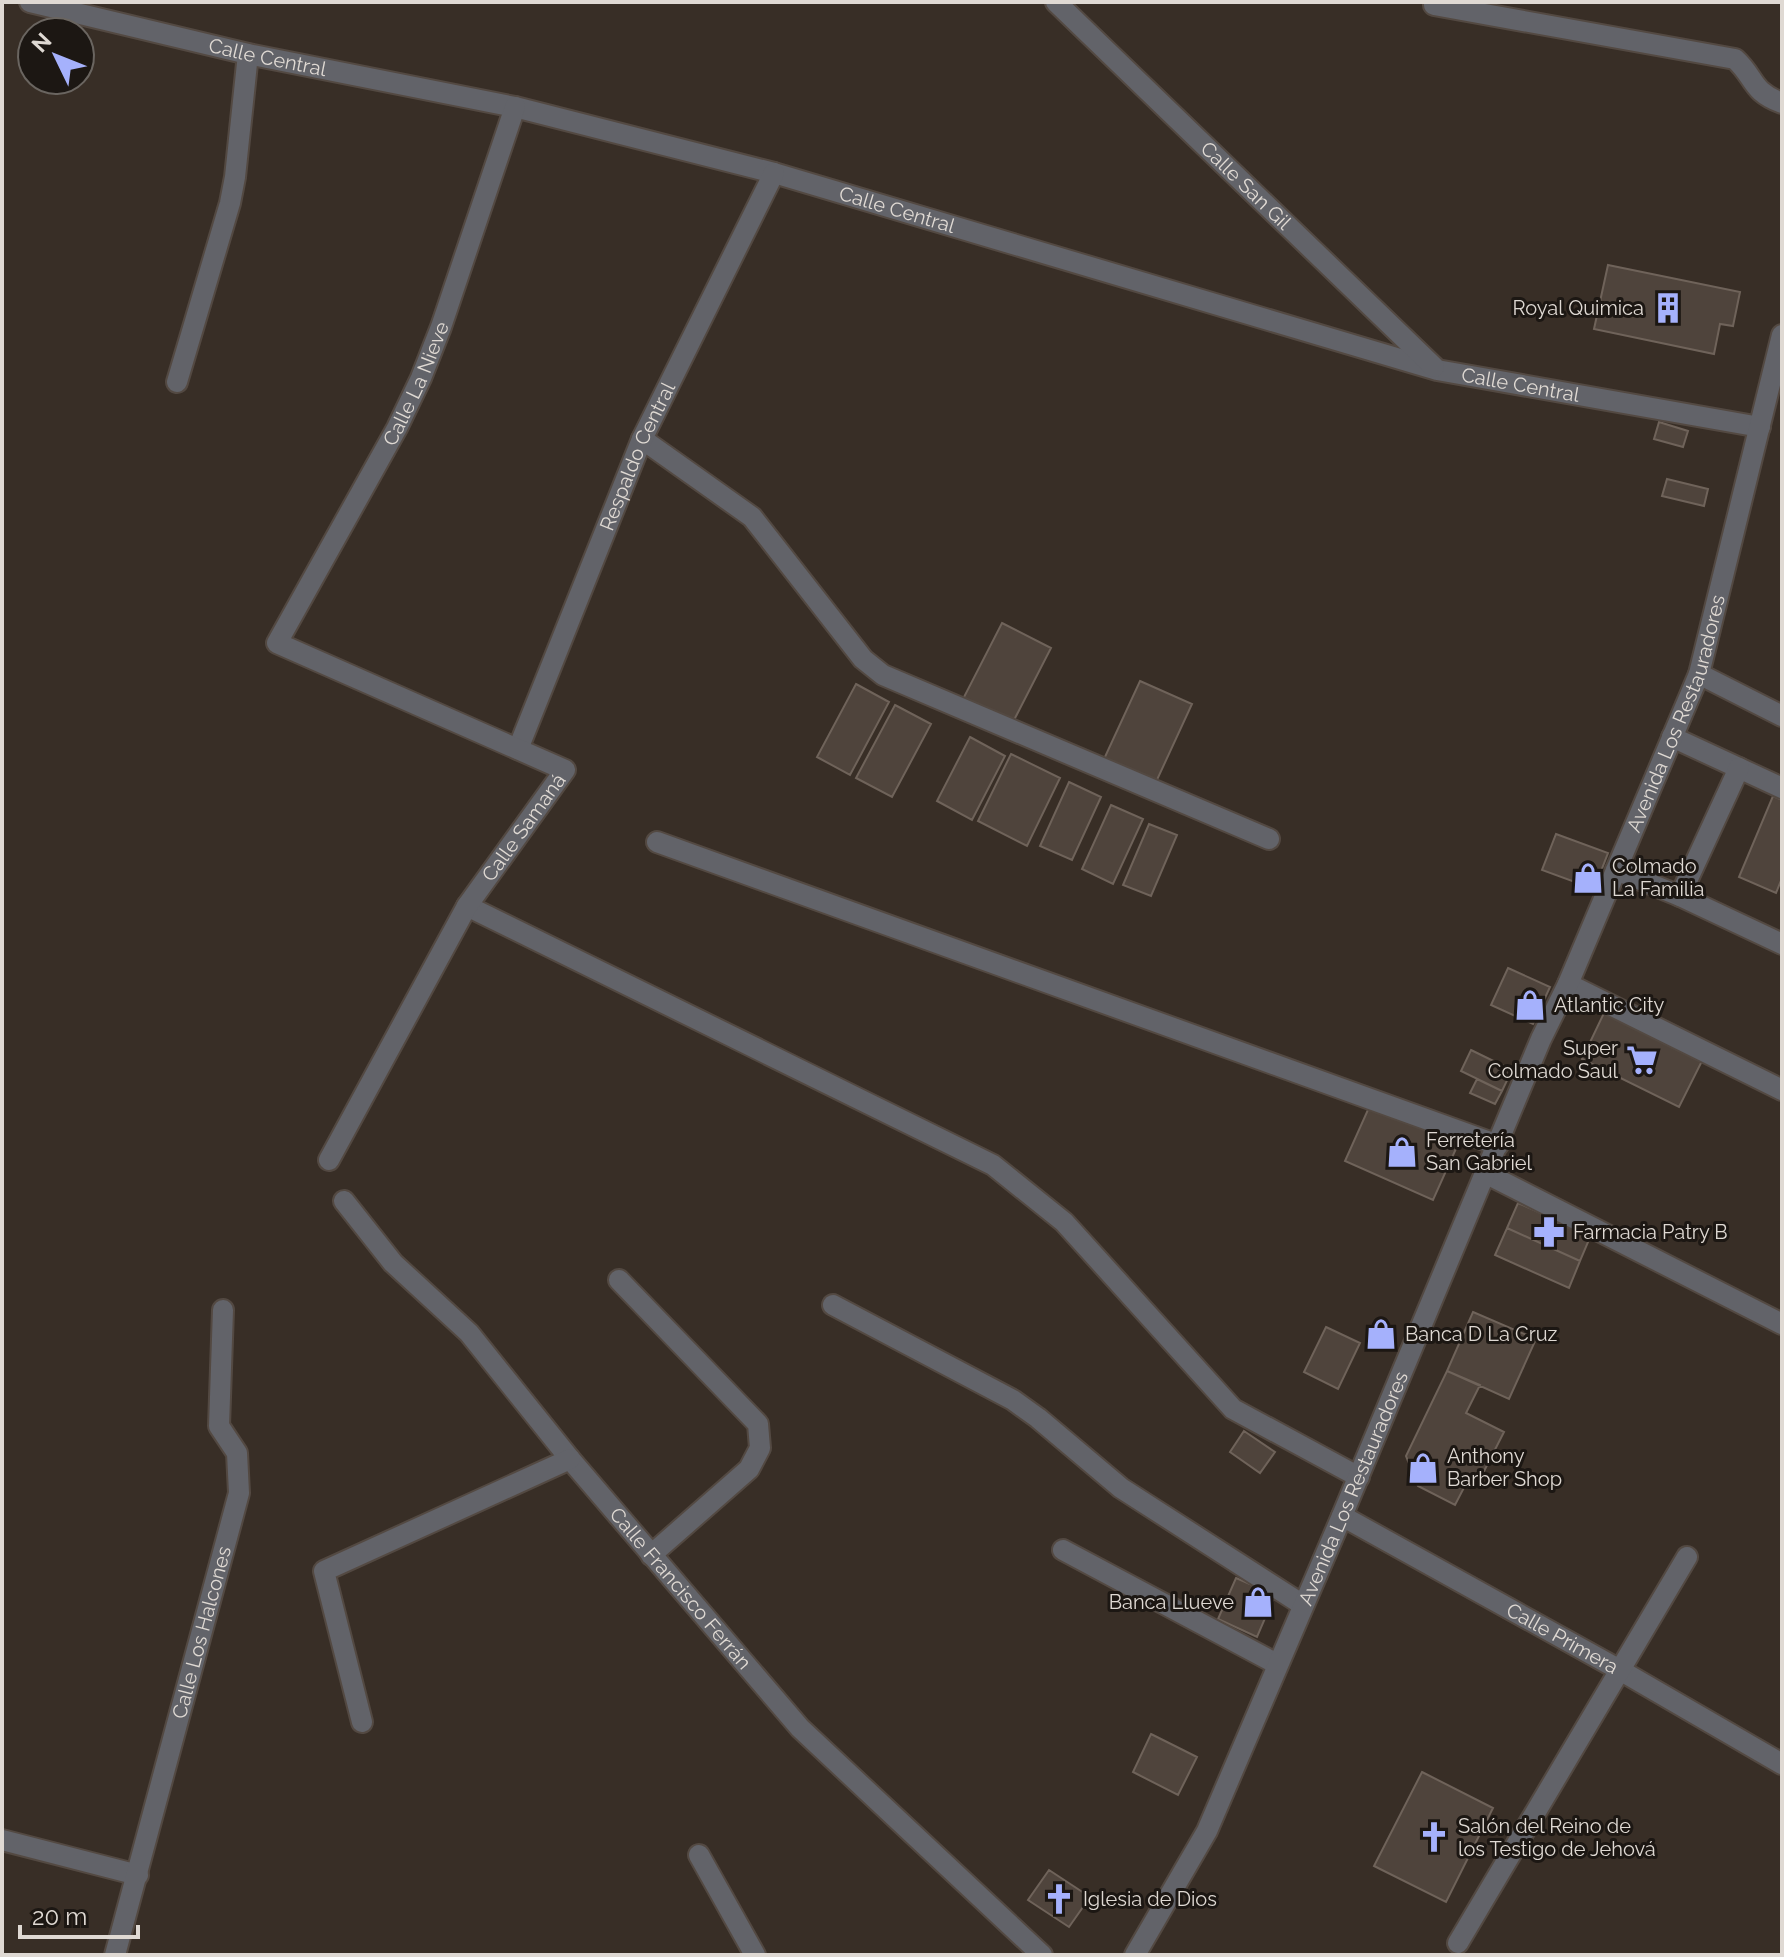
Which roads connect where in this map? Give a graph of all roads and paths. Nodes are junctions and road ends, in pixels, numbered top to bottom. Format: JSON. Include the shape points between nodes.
{"nodes":[{"id":1,"x":30,"y":2,"type":"edge"},
{"id":2,"x":1056,"y":2,"type":"edge"},
{"id":3,"x":1434,"y":5,"type":"dead end"},
{"id":4,"x":248,"y":54,"type":"junction"},
{"id":5,"x":1782,"y":103,"type":"edge"},
{"id":6,"x":515,"y":107,"type":"junction"},
{"id":7,"x":774,"y":173,"type":"junction"},
{"id":8,"x":1782,"y":335,"type":"edge"},
{"id":9,"x":1437,"y":370,"type":"junction"},
{"id":10,"x":177,"y":382,"type":"dead end"},
{"id":11,"x":1760,"y":427,"type":"junction"},
{"id":12,"x":642,"y":439,"type":"junction"},
{"id":13,"x":277,"y":643,"type":"joint"},
{"id":14,"x":1699,"y":674,"type":"junction"},
{"id":15,"x":1782,"y":716,"type":"edge"},
{"id":16,"x":1672,"y":737,"type":"junction"},
{"id":17,"x":518,"y":749,"type":"junction"},
{"id":18,"x":1739,"y":768,"type":"junction"},
{"id":19,"x":1782,"y":788,"type":"edge"},
{"id":20,"x":1269,"y":839,"type":"dead end"},
{"id":21,"x":657,"y":842,"type":"dead end"},
{"id":22,"x":1616,"y":870,"type":"junction"},
{"id":23,"x":1680,"y":896,"type":"junction"},
{"id":24,"x":467,"y":906,"type":"junction"},
{"id":25,"x":1782,"y":944,"type":"edge"},
{"id":26,"x":1568,"y":984,"type":"junction"},
{"id":27,"x":1782,"y":1090,"type":"edge"},
{"id":28,"x":1498,"y":1145,"type":"junction"},
{"id":29,"x":329,"y":1160,"type":"dead end"},
{"id":30,"x":1487,"y":1174,"type":"junction"},
{"id":31,"x":344,"y":1201,"type":"dead end"},
{"id":32,"x":619,"y":1280,"type":"dead end"},
{"id":33,"x":833,"y":1305,"type":"dead end"},
{"id":34,"x":223,"y":1310,"type":"dead end"},
{"id":35,"x":1782,"y":1324,"type":"edge"},
{"id":36,"x":570,"y":1459,"type":"junction"},
{"id":37,"x":1359,"y":1477,"type":"junction"},
{"id":38,"x":1342,"y":1516,"type":"junction"},
{"id":39,"x":1063,"y":1550,"type":"dead end"},
{"id":40,"x":651,"y":1555,"type":"junction"},
{"id":41,"x":1687,"y":1557,"type":"dead end"},
{"id":42,"x":1303,"y":1605,"type":"junction"},
{"id":43,"x":1277,"y":1664,"type":"junction"},
{"id":44,"x":1618,"y":1669,"type":"junction"},
{"id":45,"x":362,"y":1722,"type":"dead end"},
{"id":46,"x":1782,"y":1764,"type":"edge"},
{"id":47,"x":2,"y":1840,"type":"edge"},
{"id":48,"x":699,"y":1855,"type":"dead end"},
{"id":49,"x":138,"y":1875,"type":"junction"},
{"id":50,"x":1458,"y":1943,"type":"dead end"},
{"id":51,"x":115,"y":1955,"type":"edge"},
{"id":52,"x":755,"y":1955,"type":"edge"},
{"id":53,"x":1042,"y":1955,"type":"edge"},
{"id":54,"x":1135,"y":1955,"type":"edge"}],
"edges":[{"from":1,"to":4,"type":"street","name":"Calle Central"},
{"from":2,"to":9,"type":"street","name":"Calle San Gil"},
{"from":3,"to":5,"type":"street","via":[[1735,59],[1764,96]]},
{"from":4,"to":6,"type":"street","name":"Calle Central"},
{"from":4,"to":10,"type":"street","via":[[230,203]]},
{"from":6,"to":7,"type":"street","name":"Calle Central"},
{"from":6,"to":13,"type":"street","name":"Calle La Nieve","via":[[421,378]]},
{"from":7,"to":9,"type":"street","name":"Calle Central"},
{"from":7,"to":12,"type":"street","name":"Respaldo Central"},
{"from":8,"to":11,"type":"street","name":"Avenida Los Restauradores"},
{"from":9,"to":11,"type":"street","name":"Calle Central"},
{"from":11,"to":14,"type":"street","name":"Avenida Los Restauradores"},
{"from":12,"to":17,"type":"street","name":"Respaldo Central"},
{"from":12,"to":20,"type":"street","via":[[752,517],[863,659],[883,675]]},
{"from":13,"to":17,"type":"street","name":"Calle Samaná"},
{"from":14,"to":15,"type":"street"},
{"from":14,"to":16,"type":"street","name":"Avenida Los Restauradores"},
{"from":16,"to":18,"type":"street"},
{"from":16,"to":22,"type":"street","name":"Avenida Los Restauradores"},
{"from":17,"to":24,"type":"street","name":"Calle Samaná","via":[[565,770]]},
{"from":18,"to":19,"type":"street"},
{"from":18,"to":23,"type":"street"},
{"from":21,"to":28,"type":"street"},
{"from":22,"to":23,"type":"street"},
{"from":22,"to":26,"type":"street","name":"Avenida Los Restauradores"},
{"from":23,"to":25,"type":"street"},
{"from":24,"to":29,"type":"street","name":"Calle Samaná"},
{"from":24,"to":37,"type":"street","via":[[993,1165],[1064,1222],[1233,1409]]},
{"from":26,"to":27,"type":"street"},
{"from":26,"to":28,"type":"street","name":"Avenida Los Restauradores"},
{"from":28,"to":30,"type":"street","name":"Avenida Los Restauradores"},
{"from":30,"to":35,"type":"street"},
{"from":30,"to":37,"type":"street","name":"Avenida Los Restauradores"},
{"from":31,"to":36,"type":"street","name":"Calle Francisco Ferrán","via":[[393,1263],[469,1333]]},
{"from":32,"to":40,"type":"street","via":[[758,1424],[760,1448],[749,1469]]},
{"from":33,"to":42,"type":"street","via":[[1013,1400],[1128,1493]]},
{"from":34,"to":49,"type":"street","name":"Calle Los Halcones","via":[[219,1426],[237,1453],[239,1493]]},
{"from":36,"to":40,"type":"street","name":"Calle Francisco Ferrán"},
{"from":36,"to":45,"type":"street","via":[[324,1571]]},
{"from":37,"to":38,"type":"street","name":"Avenida Los Restauradores"},
{"from":38,"to":42,"type":"street","name":"Avenida Los Restauradores"},
{"from":38,"to":44,"type":"street","name":"Calle Primera"},
{"from":39,"to":43,"type":"street"},
{"from":40,"to":53,"type":"street","name":"Calle Francisco Ferrán","via":[[800,1728]]},
{"from":41,"to":44,"type":"street"},
{"from":42,"to":43,"type":"street","name":"Avenida Los Restauradores"},
{"from":43,"to":54,"type":"street","name":"Avenida Los Restauradores","via":[[1207,1831]]},
{"from":44,"to":46,"type":"street","name":"Calle Primera"},
{"from":44,"to":50,"type":"street"},
{"from":47,"to":49,"type":"street"},
{"from":48,"to":52,"type":"street"},
{"from":49,"to":51,"type":"street","name":"Calle Los Halcones"}]}
